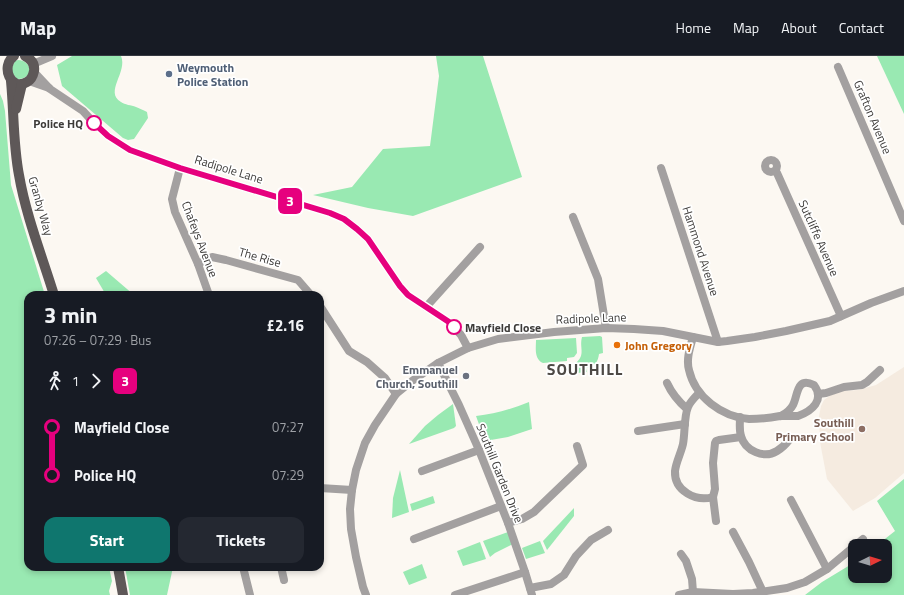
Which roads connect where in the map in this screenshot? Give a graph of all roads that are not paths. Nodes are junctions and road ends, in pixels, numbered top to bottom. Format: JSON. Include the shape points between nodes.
{"nodes":[{"id":1,"x":14,"y":56,"type":"edge"},
{"id":2,"x":52,"y":56,"type":"edge"},
{"id":3,"x":3,"y":65,"type":"edge"},
{"id":4,"x":28,"y":67,"type":"edge"},
{"id":5,"x":838,"y":67,"type":"dead end"},
{"id":6,"x":6,"y":77,"type":"edge"},
{"id":7,"x":14,"y":121,"type":"junction"},
{"id":8,"x":180,"y":168,"type":"junction"},
{"id":9,"x":661,"y":168,"type":"dead end"},
{"id":10,"x":775,"y":170,"type":"dead end"},
{"id":11,"x":573,"y":217,"type":"dead end"},
{"id":12,"x":904,"y":220,"type":"edge"},
{"id":13,"x":480,"y":247,"type":"dead end"},
{"id":14,"x":198,"y":264,"type":"junction"},
{"id":15,"x":53,"y":291,"type":"edge"},
{"id":16,"x":208,"y":291,"type":"edge"},
{"id":17,"x":308,"y":291,"type":"edge"},
{"id":18,"x":904,"y":291,"type":"edge"},
{"id":19,"x":426,"y":307,"type":"junction"},
{"id":20,"x":324,"y":312,"type":"edge"},
{"id":21,"x":840,"y":316,"type":"junction"},
{"id":22,"x":606,"y":328,"type":"junction"},
{"id":23,"x":693,"y":337,"type":"junction"},
{"id":24,"x":718,"y":342,"type":"junction"},
{"id":25,"x":468,"y":348,"type":"junction"},
{"id":26,"x":438,"y":363,"type":"junction"},
{"id":27,"x":880,"y":370,"type":"dead end"},
{"id":28,"x":667,"y":382,"type":"dead end"},
{"id":29,"x":699,"y":392,"type":"junction"},
{"id":30,"x":396,"y":394,"type":"junction"},
{"id":31,"x":818,"y":394,"type":"junction"},
{"id":32,"x":687,"y":409,"type":"junction"},
{"id":33,"x":781,"y":416,"type":"junction"},
{"id":34,"x":740,"y":417,"type":"junction"},
{"id":35,"x":685,"y":424,"type":"junction"},
{"id":36,"x":638,"y":431,"type":"dead end"},
{"id":37,"x":741,"y":437,"type":"junction"},
{"id":38,"x":789,"y":440,"type":"dead end"},
{"id":39,"x":577,"y":446,"type":"dead end"},
{"id":40,"x":479,"y":450,"type":"junction"},
{"id":41,"x":422,"y":471,"type":"dead end"},
{"id":42,"x":324,"y":488,"type":"edge"},
{"id":43,"x":352,"y":490,"type":"junction"},
{"id":44,"x":713,"y":498,"type":"junction"},
{"id":45,"x":791,"y":500,"type":"dead end"},
{"id":46,"x":501,"y":506,"type":"junction"},
{"id":47,"x":716,"y":521,"type":"dead end"},
{"id":48,"x":508,"y":523,"type":"junction"},
{"id":49,"x":608,"y":530,"type":"dead end"},
{"id":50,"x":733,"y":532,"type":"dead end"},
{"id":51,"x":414,"y":539,"type":"dead end"},
{"id":52,"x":848,"y":552,"type":"edge"},
{"id":53,"x":681,"y":554,"type":"dead end"},
{"id":54,"x":827,"y":569,"type":"junction"},
{"id":55,"x":119,"y":571,"type":"edge"},
{"id":56,"x":246,"y":571,"type":"edge"},
{"id":57,"x":283,"y":571,"type":"edge"},
{"id":58,"x":525,"y":572,"type":"junction"},
{"id":59,"x":284,"y":580,"type":"dead end"},
{"id":60,"x":531,"y":592,"type":"edge"},
{"id":61,"x":693,"y":592,"type":"junction"},
{"id":62,"x":763,"y":592,"type":"junction"},
{"id":63,"x":123,"y":595,"type":"edge"},
{"id":64,"x":250,"y":595,"type":"edge"},
{"id":65,"x":366,"y":595,"type":"edge"},
{"id":66,"x":455,"y":595,"type":"edge"},
{"id":67,"x":679,"y":595,"type":"edge"},
{"id":68,"x":733,"y":595,"type":"edge"}],
"edges":[{"from":1,"to":3,"type":"main road"},
{"from":2,"to":4,"type":"street"},
{"from":3,"to":6,"type":"main road","name":"Granby Way"},
{"from":4,"to":6,"type":"main road","via":[[17,84]]},
{"from":4,"to":7,"type":"main road","name":"Granby Way"},
{"from":4,"to":8,"type":"street","name":"Radipole Lane","via":[[50,89],[83,111],[108,136],[130,150]]},
{"from":5,"to":12,"type":"street","name":"Grafton Avenue"},
{"from":6,"to":7,"type":"main road","name":"Granby Way"},
{"from":7,"to":15,"type":"main road","name":"Granby Way","via":[[14,146],[19,176],[28,214]]},
{"from":8,"to":14,"type":"street","name":"Chafeys Avenue","via":[[172,199],[175,212]]},
{"from":8,"to":19,"type":"street","name":"Radipole Lane","via":[[344,219],[368,239],[408,295]]},
{"from":9,"to":24,"type":"street","name":"Hammond Avenue"},
{"from":10,"to":21,"type":"street","name":"Sutcliffe Avenue"},
{"from":11,"to":22,"type":"street","via":[[598,280]]},
{"from":13,"to":19,"type":"street"},
{"from":14,"to":16,"type":"street","name":"Chafeys Avenue"},
{"from":14,"to":17,"type":"street","name":"The Rise","via":[[212,257],[226,260],[298,280]]},
{"from":18,"to":21,"type":"street","name":"Radipole Lane"},
{"from":19,"to":25,"type":"street","name":"Radipole Lane","via":[[449,322],[461,335]]},
{"from":20,"to":30,"type":"street","via":[[349,351],[386,378]]},
{"from":21,"to":24,"type":"street","name":"Radipole Lane","via":[[786,331]]},
{"from":22,"to":23,"type":"street","name":"Radipole Lane","via":[[663,331]]},
{"from":22,"to":25,"type":"street","name":"Radipole Lane","via":[[498,338]]},
{"from":23,"to":24,"type":"street","name":"Radipole Lane"},
{"from":23,"to":29,"type":"street","via":[[688,355],[688,369]]},
{"from":25,"to":26,"type":"street"},
{"from":26,"to":30,"type":"street"},
{"from":26,"to":40,"type":"street","name":"Southill Garden Drive"},
{"from":27,"to":31,"type":"street","via":[[862,385]]},
{"from":28,"to":32,"type":"street","via":[[672,393]]},
{"from":29,"to":32,"type":"street"},
{"from":29,"to":34,"type":"street","via":[[728,414]]},
{"from":30,"to":43,"type":"street","via":[[365,443]]},
{"from":31,"to":33,"type":"street","via":[[817,402],[807,412],[798,416]]},
{"from":31,"to":33,"type":"street","via":[[814,386],[802,384],[797,390],[792,407]]},
{"from":32,"to":35,"type":"street"},
{"from":33,"to":34,"type":"street"},
{"from":34,"to":37,"type":"street"},
{"from":35,"to":36,"type":"street"},
{"from":35,"to":44,"type":"street","via":[[675,471],[679,486],[689,495]]},
{"from":37,"to":38,"type":"street","via":[[751,450],[765,454],[777,452]]},
{"from":37,"to":44,"type":"street","via":[[714,443]]},
{"from":39,"to":48,"type":"street","via":[[583,465],[534,512]]},
{"from":40,"to":41,"type":"street"},
{"from":40,"to":46,"type":"street","name":"Southill Garden Drive"},
{"from":42,"to":43,"type":"street"},
{"from":43,"to":65,"type":"street","via":[[351,529]]},
{"from":44,"to":47,"type":"street"},
{"from":45,"to":54,"type":"street"},
{"from":46,"to":48,"type":"street","name":"Southill Garden Drive"},
{"from":46,"to":51,"type":"street"},
{"from":48,"to":58,"type":"street","name":"Southill Garden Drive"},
{"from":49,"to":60,"type":"street","via":[[591,540],[576,556],[564,575],[551,584]]},
{"from":50,"to":62,"type":"street"},
{"from":52,"to":54,"type":"street"},
{"from":53,"to":61,"type":"street","via":[[692,579]]},
{"from":54,"to":62,"type":"street","via":[[805,582]]},
{"from":55,"to":63,"type":"main road"},
{"from":56,"to":64,"type":"street"},
{"from":57,"to":59,"type":"street"},
{"from":58,"to":60,"type":"street","name":"Southill Garden Drive"},
{"from":58,"to":66,"type":"street"},
{"from":61,"to":67,"type":"street"},
{"from":61,"to":68,"type":"street"},
{"from":62,"to":68,"type":"street"}]}
